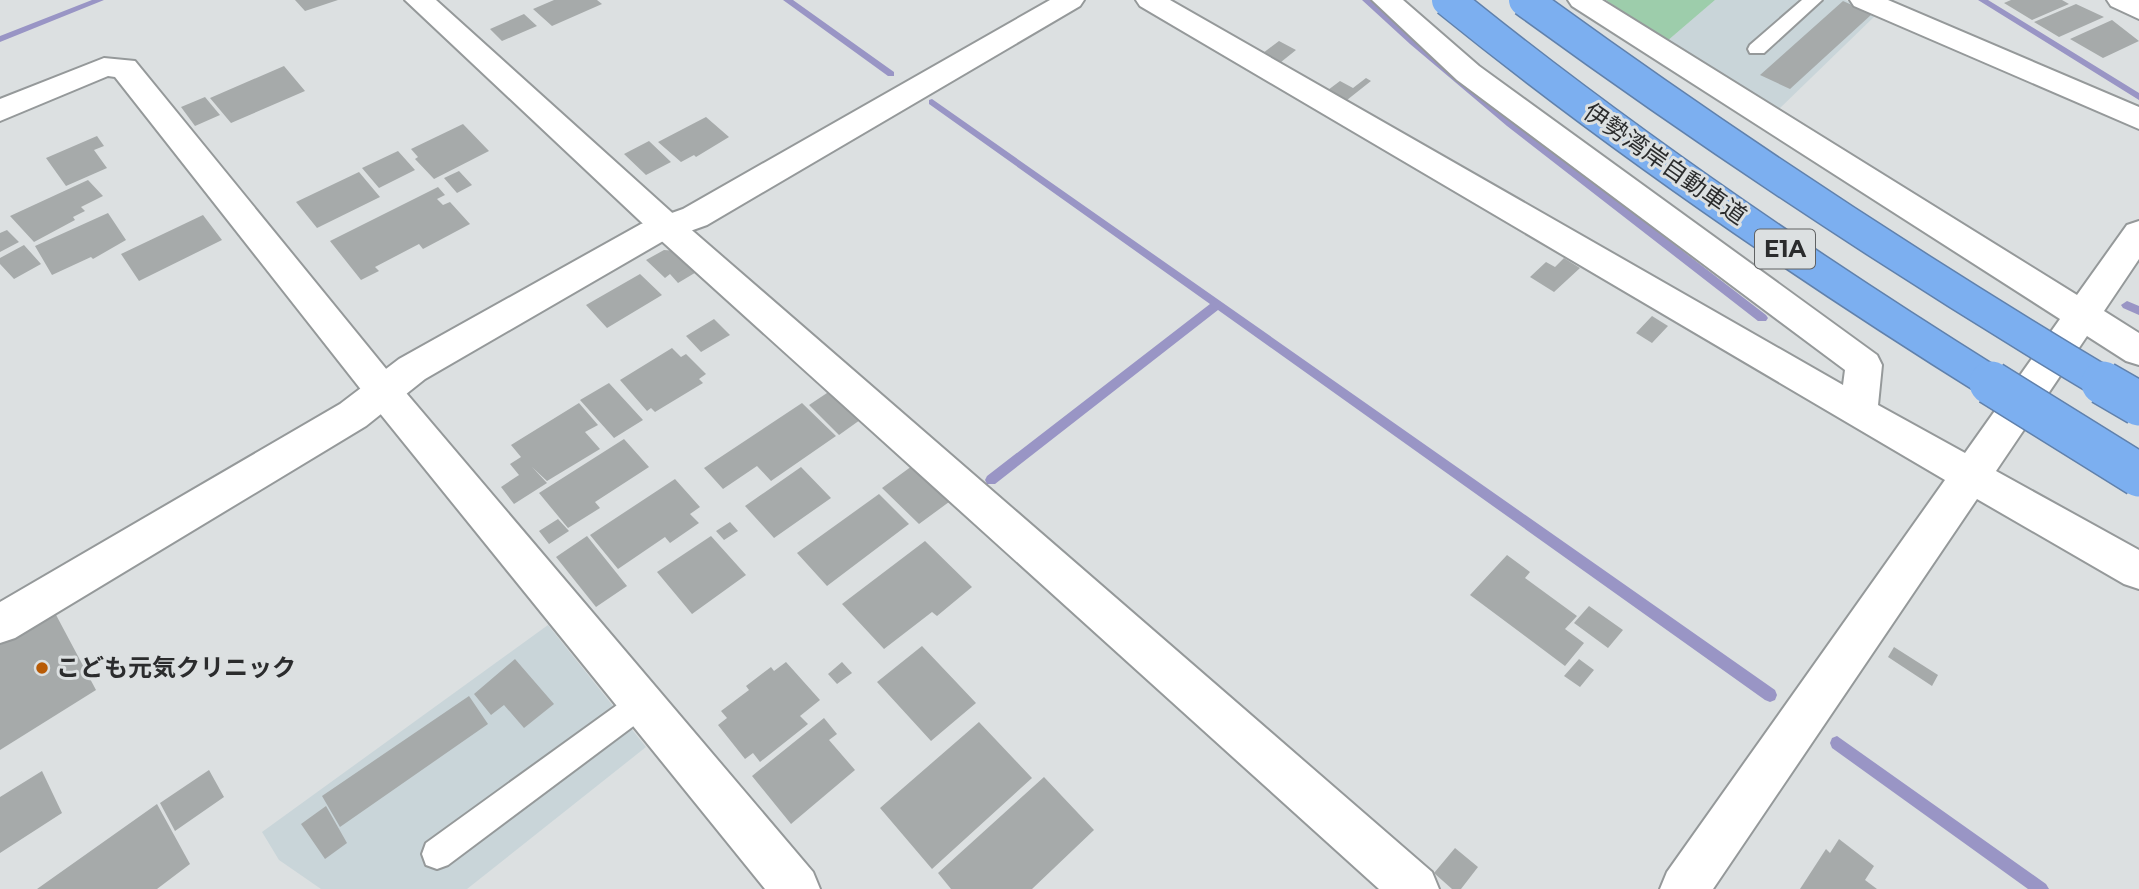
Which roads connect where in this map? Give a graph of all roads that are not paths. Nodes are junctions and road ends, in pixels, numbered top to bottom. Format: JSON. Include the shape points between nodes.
{"nodes":[{"id":1,"x":419,"y":0,"type":"edge"},
{"id":2,"x":1070,"y":0,"type":"edge"},
{"id":3,"x":1150,"y":0,"type":"edge"},
{"id":4,"x":1386,"y":0,"type":"edge"},
{"id":5,"x":1448,"y":0,"type":"edge"},
{"id":6,"x":1525,"y":0,"type":"edge"},
{"id":7,"x":1582,"y":0,"type":"edge"},
{"id":8,"x":1813,"y":0,"type":"edge"},
{"id":9,"x":1864,"y":0,"type":"edge"},
{"id":10,"x":2121,"y":0,"type":"edge"},
{"id":11,"x":2139,"y":10,"type":"edge"},
{"id":12,"x":1757,"y":49,"type":"dead end"},
{"id":13,"x":0,"y":111,"type":"edge"},
{"id":14,"x":2139,"y":119,"type":"edge"},
{"id":15,"x":667,"y":227,"type":"junction"},
{"id":16,"x":2139,"y":233,"type":"edge"},
{"id":17,"x":2080,"y":317,"type":"junction"},
{"id":18,"x":2139,"y":351,"type":"edge"},
{"id":19,"x":383,"y":391,"type":"junction"},
{"id":20,"x":2139,"y":404,"type":"edge"},
{"id":21,"x":1858,"y":412,"type":"junction"},
{"id":22,"x":1971,"y":474,"type":"junction"},
{"id":23,"x":2139,"y":475,"type":"edge"},
{"id":24,"x":2139,"y":571,"type":"edge"},
{"id":25,"x":0,"y":624,"type":"edge"},
{"id":26,"x":641,"y":704,"type":"junction"},
{"id":27,"x":437,"y":854,"type":"dead end"},
{"id":28,"x":796,"y":889,"type":"edge"},
{"id":29,"x":1415,"y":889,"type":"edge"},
{"id":30,"x":1684,"y":889,"type":"edge"}],
"edges":[{"from":1,"to":15,"type":"street"},
{"from":2,"to":15,"type":"street","via":[[695,217]]},
{"from":3,"to":21,"type":"street"},
{"from":4,"to":21,"type":"street","via":[[1468,73],[1864,365]]},
{"from":5,"to":23,"type":"highway","name":"伊勢湾岸自動車道","number":"E1A","bridge":true,"via":[[1551,84],[1839,286]]},
{"from":6,"to":20,"type":"highway","number":"E1A","bridge":true,"via":[[1781,180],[2015,331]]},
{"from":7,"to":17,"type":"street"},
{"from":8,"to":12,"type":"lane"},
{"from":9,"to":14,"type":"street"},
{"from":10,"to":11,"type":"street"},
{"from":13,"to":19,"type":"street","via":[[104,67],[124,68]]},
{"from":15,"to":19,"type":"street","via":[[411,369]]},
{"from":15,"to":29,"type":"street"},
{"from":16,"to":17,"type":"street"},
{"from":17,"to":18,"type":"street"},
{"from":17,"to":22,"type":"street"},
{"from":19,"to":25,"type":"street","via":[[353,415]]},
{"from":19,"to":26,"type":"street"},
{"from":21,"to":22,"type":"street"},
{"from":22,"to":24,"type":"street"},
{"from":22,"to":30,"type":"street"},
{"from":26,"to":27,"type":"lane"},
{"from":26,"to":28,"type":"street"}]}
